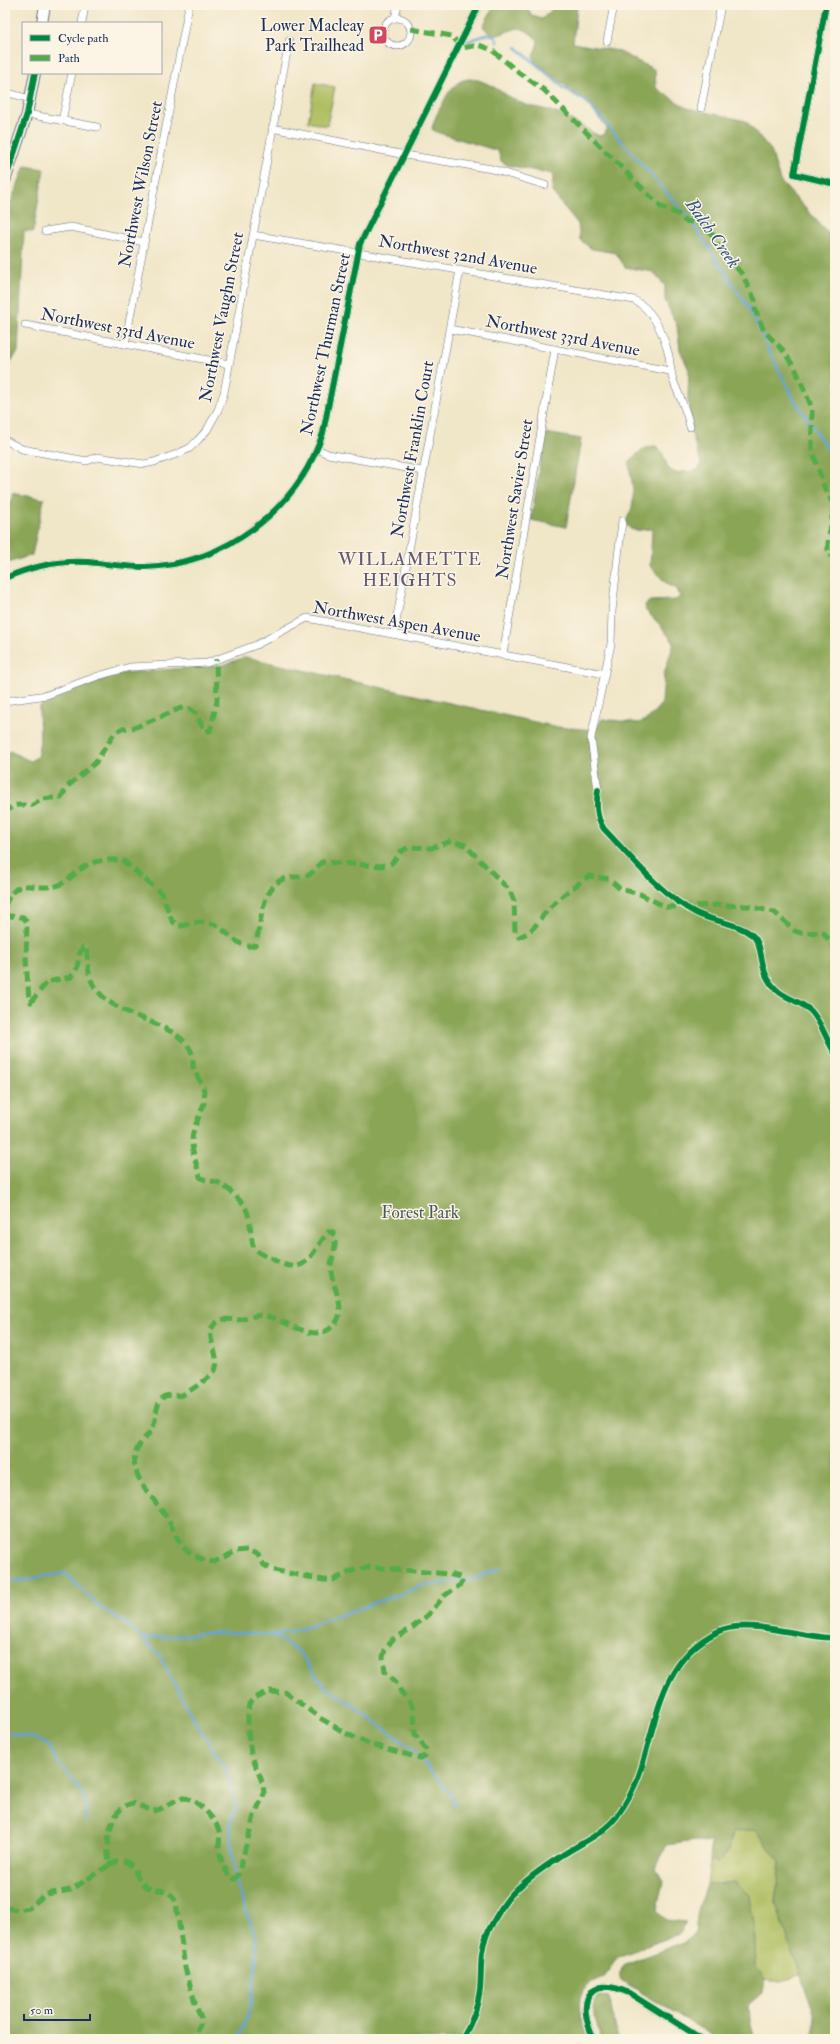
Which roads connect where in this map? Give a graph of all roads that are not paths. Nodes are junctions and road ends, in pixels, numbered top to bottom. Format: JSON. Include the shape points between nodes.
{"nodes":[{"id":1,"x":45,"y":5,"type":"edge"},
{"id":2,"x":85,"y":5,"type":"edge"},
{"id":3,"x":189,"y":5,"type":"edge"},
{"id":4,"x":398,"y":5,"type":"edge"},
{"id":5,"x":479,"y":5,"type":"edge"},
{"id":6,"x":614,"y":5,"type":"edge"},
{"id":7,"x":721,"y":5,"type":"edge"},
{"id":8,"x":826,"y":5,"type":"edge"},
{"id":9,"x":394,"y":18,"type":"dead end"},
{"id":10,"x":42,"y":22,"type":"edge"},
{"id":11,"x":82,"y":22,"type":"edge"},
{"id":12,"x":289,"y":41,"type":"dead end"},
{"id":13,"x":607,"y":42,"type":"dead end"},
{"id":14,"x":35,"y":74,"type":"edge"},
{"id":15,"x":72,"y":74,"type":"edge"},
{"id":16,"x":5,"y":92,"type":"edge"},
{"id":17,"x":30,"y":99,"type":"junction"},
{"id":18,"x":701,"y":108,"type":"dead end"},
{"id":19,"x":27,"y":114,"type":"junction"},
{"id":20,"x":62,"y":121,"type":"junction"},
{"id":21,"x":97,"y":128,"type":"dead end"},
{"id":22,"x":272,"y":128,"type":"junction"},
{"id":23,"x":405,"y":155,"type":"junction"},
{"id":24,"x":5,"y":181,"type":"edge"},
{"id":25,"x":835,"y":184,"type":"edge"},
{"id":26,"x":545,"y":185,"type":"dead end"},
{"id":27,"x":45,"y":231,"type":"dead end"},
{"id":28,"x":252,"y":235,"type":"junction"},
{"id":29,"x":144,"y":242,"type":"junction"},
{"id":30,"x":357,"y":252,"type":"junction"},
{"id":31,"x":460,"y":270,"type":"junction"},
{"id":32,"x":24,"y":325,"type":"dead end"},
{"id":33,"x":449,"y":329,"type":"junction"},
{"id":34,"x":125,"y":344,"type":"junction"},
{"id":35,"x":555,"y":349,"type":"junction"},
{"id":36,"x":229,"y":364,"type":"junction"},
{"id":37,"x":670,"y":371,"type":"junction"},
{"id":38,"x":690,"y":427,"type":"dead end"},
{"id":39,"x":5,"y":440,"type":"edge"},
{"id":40,"x":317,"y":450,"type":"junction"},
{"id":41,"x":423,"y":471,"type":"junction"},
{"id":42,"x":622,"y":521,"type":"dead end"},
{"id":43,"x":5,"y":578,"type":"edge"},
{"id":44,"x":394,"y":633,"type":"junction"},
{"id":45,"x":504,"y":654,"type":"junction"},
{"id":46,"x":605,"y":674,"type":"junction"},
{"id":47,"x":5,"y":701,"type":"edge"},
{"id":48,"x":598,"y":790,"type":"dead end"},
{"id":49,"x":594,"y":2039,"type":"edge"},
{"id":50,"x":702,"y":2039,"type":"edge"}],
"edges":[{"from":1,"to":10,"type":"main road"},
{"from":2,"to":11,"type":"street"},
{"from":3,"to":29,"type":"street","name":"Northwest Wilson Street"},
{"from":4,"to":9,"type":"street"},
{"from":5,"to":23,"type":"street","name":"Northwest Thurman Street"},
{"from":6,"to":13,"type":"street"},
{"from":7,"to":18,"type":"street"},
{"from":8,"to":25,"type":"street","via":[[794,174]]},
{"from":12,"to":22,"type":"street","name":"Northwest Vaughn Street"},
{"from":14,"to":17,"type":"main road"},
{"from":15,"to":20,"type":"street"},
{"from":16,"to":17,"type":"street"},
{"from":17,"to":19,"type":"main road"},
{"from":19,"to":20,"type":"street"},
{"from":19,"to":24,"type":"main road"},
{"from":20,"to":21,"type":"street"},
{"from":22,"to":23,"type":"street"},
{"from":22,"to":28,"type":"street","name":"Northwest Vaughn Street"},
{"from":23,"to":26,"type":"street","via":[[492,169]]},
{"from":23,"to":30,"type":"street","name":"Northwest Thurman Street"},
{"from":27,"to":29,"type":"street","via":[[71,227]]},
{"from":28,"to":30,"type":"street","name":"Northwest 32nd Avenue"},
{"from":28,"to":36,"type":"street","name":"Northwest Vaughn Street"},
{"from":29,"to":34,"type":"street","name":"Northwest Wilson Street"},
{"from":30,"to":31,"type":"street","name":"Northwest 32nd Avenue"},
{"from":30,"to":40,"type":"street","name":"Northwest Thurman Street","via":[[323,433]]},
{"from":31,"to":33,"type":"street","name":"Northwest Franklin Court"},
{"from":31,"to":37,"type":"street","name":"Northwest 32nd Avenue","via":[[634,300],[647,309],[656,322],[666,348]]},
{"from":32,"to":34,"type":"street","name":"Northwest 33rd Avenue"},
{"from":33,"to":35,"type":"street","name":"Northwest 33rd Avenue"},
{"from":33,"to":41,"type":"street","name":"Northwest Franklin Court"},
{"from":34,"to":36,"type":"street","name":"Northwest 33rd Avenue"},
{"from":35,"to":37,"type":"street","name":"Northwest 33rd Avenue"},
{"from":35,"to":45,"type":"street","name":"Northwest Savier Street"},
{"from":36,"to":39,"type":"street","name":"Northwest Vaughn Street","via":[[218,410],[207,430],[190,448],[166,459],[144,464],[101,458],[86,461],[22,449]]},
{"from":37,"to":38,"type":"street","via":[[686,409]]},
{"from":40,"to":41,"type":"street"},
{"from":40,"to":43,"type":"street","name":"Northwest Thurman Street","via":[[298,484],[281,504],[252,531],[219,550],[185,562],[160,566],[49,563]]},
{"from":41,"to":44,"type":"street","name":"Northwest Franklin Court"},
{"from":42,"to":46,"type":"street","via":[[611,644]]},
{"from":44,"to":45,"type":"street","name":"Northwest Aspen Avenue"},
{"from":44,"to":47,"type":"street","name":"Northwest Aspen Avenue","via":[[307,618],[256,645],[207,662],[130,666],[47,695]]},
{"from":45,"to":46,"type":"street","name":"Northwest Aspen Avenue"},
{"from":46,"to":48,"type":"street","via":[[591,738]]},
{"from":49,"to":50,"type":"street","via":[[588,2026],[586,2001],[594,1990],[605,1986],[617,1987],[630,1993]]}]}
